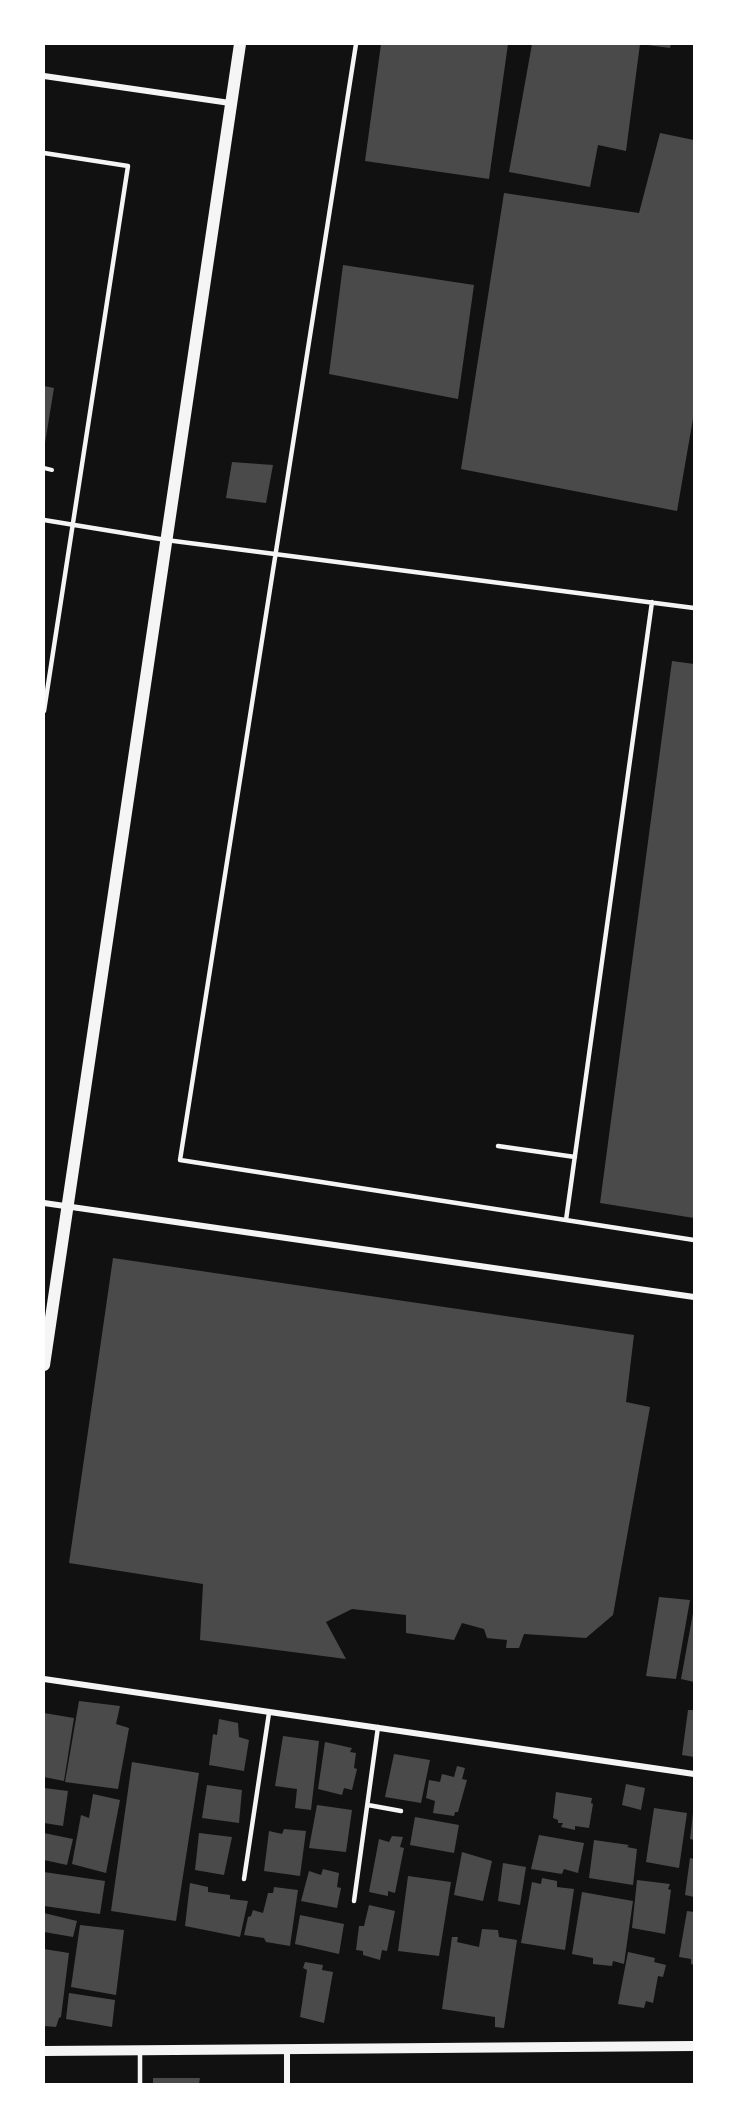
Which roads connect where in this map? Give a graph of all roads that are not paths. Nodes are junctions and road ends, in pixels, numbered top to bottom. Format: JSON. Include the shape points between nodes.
{"nodes":[{"id":1,"x":240,"y":44,"type":"edge"},
{"id":2,"x":356,"y":44,"type":"edge"},
{"id":3,"x":44,"y":76,"type":"edge"},
{"id":4,"x":230,"y":103,"type":"junction"},
{"id":5,"x":44,"y":153,"type":"edge"},
{"id":6,"x":44,"y":520,"type":"edge"},
{"id":7,"x":73,"y":524,"type":"junction"},
{"id":8,"x":166,"y":540,"type":"junction"},
{"id":9,"x":276,"y":554,"type":"junction"},
{"id":10,"x":652,"y":602,"type":"junction"},
{"id":11,"x":694,"y":608,"type":"edge"},
{"id":12,"x":44,"y":711,"type":"edge"},
{"id":13,"x":498,"y":1146,"type":"dead end"},
{"id":14,"x":575,"y":1157,"type":"junction"},
{"id":15,"x":44,"y":1203,"type":"edge"},
{"id":16,"x":68,"y":1206,"type":"junction"},
{"id":17,"x":566,"y":1220,"type":"junction"},
{"id":18,"x":694,"y":1240,"type":"edge"},
{"id":19,"x":694,"y":1297,"type":"edge"},
{"id":20,"x":46,"y":1334,"type":"edge"},
{"id":21,"x":44,"y":1365,"type":"edge"},
{"id":22,"x":44,"y":1679,"type":"edge"},
{"id":23,"x":269,"y":1713,"type":"junction"},
{"id":24,"x":378,"y":1726,"type":"junction"},
{"id":25,"x":694,"y":1774,"type":"edge"},
{"id":26,"x":368,"y":1805,"type":"junction"},
{"id":27,"x":401,"y":1811,"type":"dead end"},
{"id":28,"x":244,"y":1879,"type":"dead end"},
{"id":29,"x":354,"y":1901,"type":"dead end"},
{"id":30,"x":694,"y":2046,"type":"edge"},
{"id":31,"x":287,"y":2049,"type":"junction"},
{"id":32,"x":44,"y":2050,"type":"edge"},
{"id":33,"x":140,"y":2050,"type":"junction"},
{"id":34,"x":140,"y":2085,"type":"edge"},
{"id":35,"x":287,"y":2085,"type":"edge"}],
"edges":[{"from":1,"to":4,"type":"main road"},
{"from":2,"to":9,"type":"lane"},
{"from":3,"to":4,"type":"street"},
{"from":4,"to":8,"type":"main road"},
{"from":5,"to":7,"type":"lane","via":[[128,166]]},
{"from":6,"to":7,"type":"lane"},
{"from":7,"to":8,"type":"lane"},
{"from":7,"to":12,"type":"lane"},
{"from":8,"to":9,"type":"lane"},
{"from":8,"to":16,"type":"main road"},
{"from":9,"to":10,"type":"lane"},
{"from":9,"to":17,"type":"lane","via":[[180,1160]]},
{"from":10,"to":11,"type":"lane"},
{"from":10,"to":14,"type":"lane"},
{"from":13,"to":14,"type":"lane"},
{"from":14,"to":17,"type":"lane"},
{"from":15,"to":16,"type":"street"},
{"from":16,"to":19,"type":"street"},
{"from":16,"to":20,"type":"main road"},
{"from":17,"to":18,"type":"lane"},
{"from":20,"to":21,"type":"main road"},
{"from":22,"to":23,"type":"street"},
{"from":23,"to":24,"type":"street"},
{"from":23,"to":28,"type":"lane"},
{"from":24,"to":25,"type":"street"},
{"from":24,"to":26,"type":"lane"},
{"from":26,"to":27,"type":"lane"},
{"from":26,"to":29,"type":"lane"},
{"from":30,"to":31,"type":"street"},
{"from":31,"to":33,"type":"street"},
{"from":31,"to":35,"type":"street"},
{"from":32,"to":33,"type":"street"},
{"from":33,"to":34,"type":"lane"}]}
